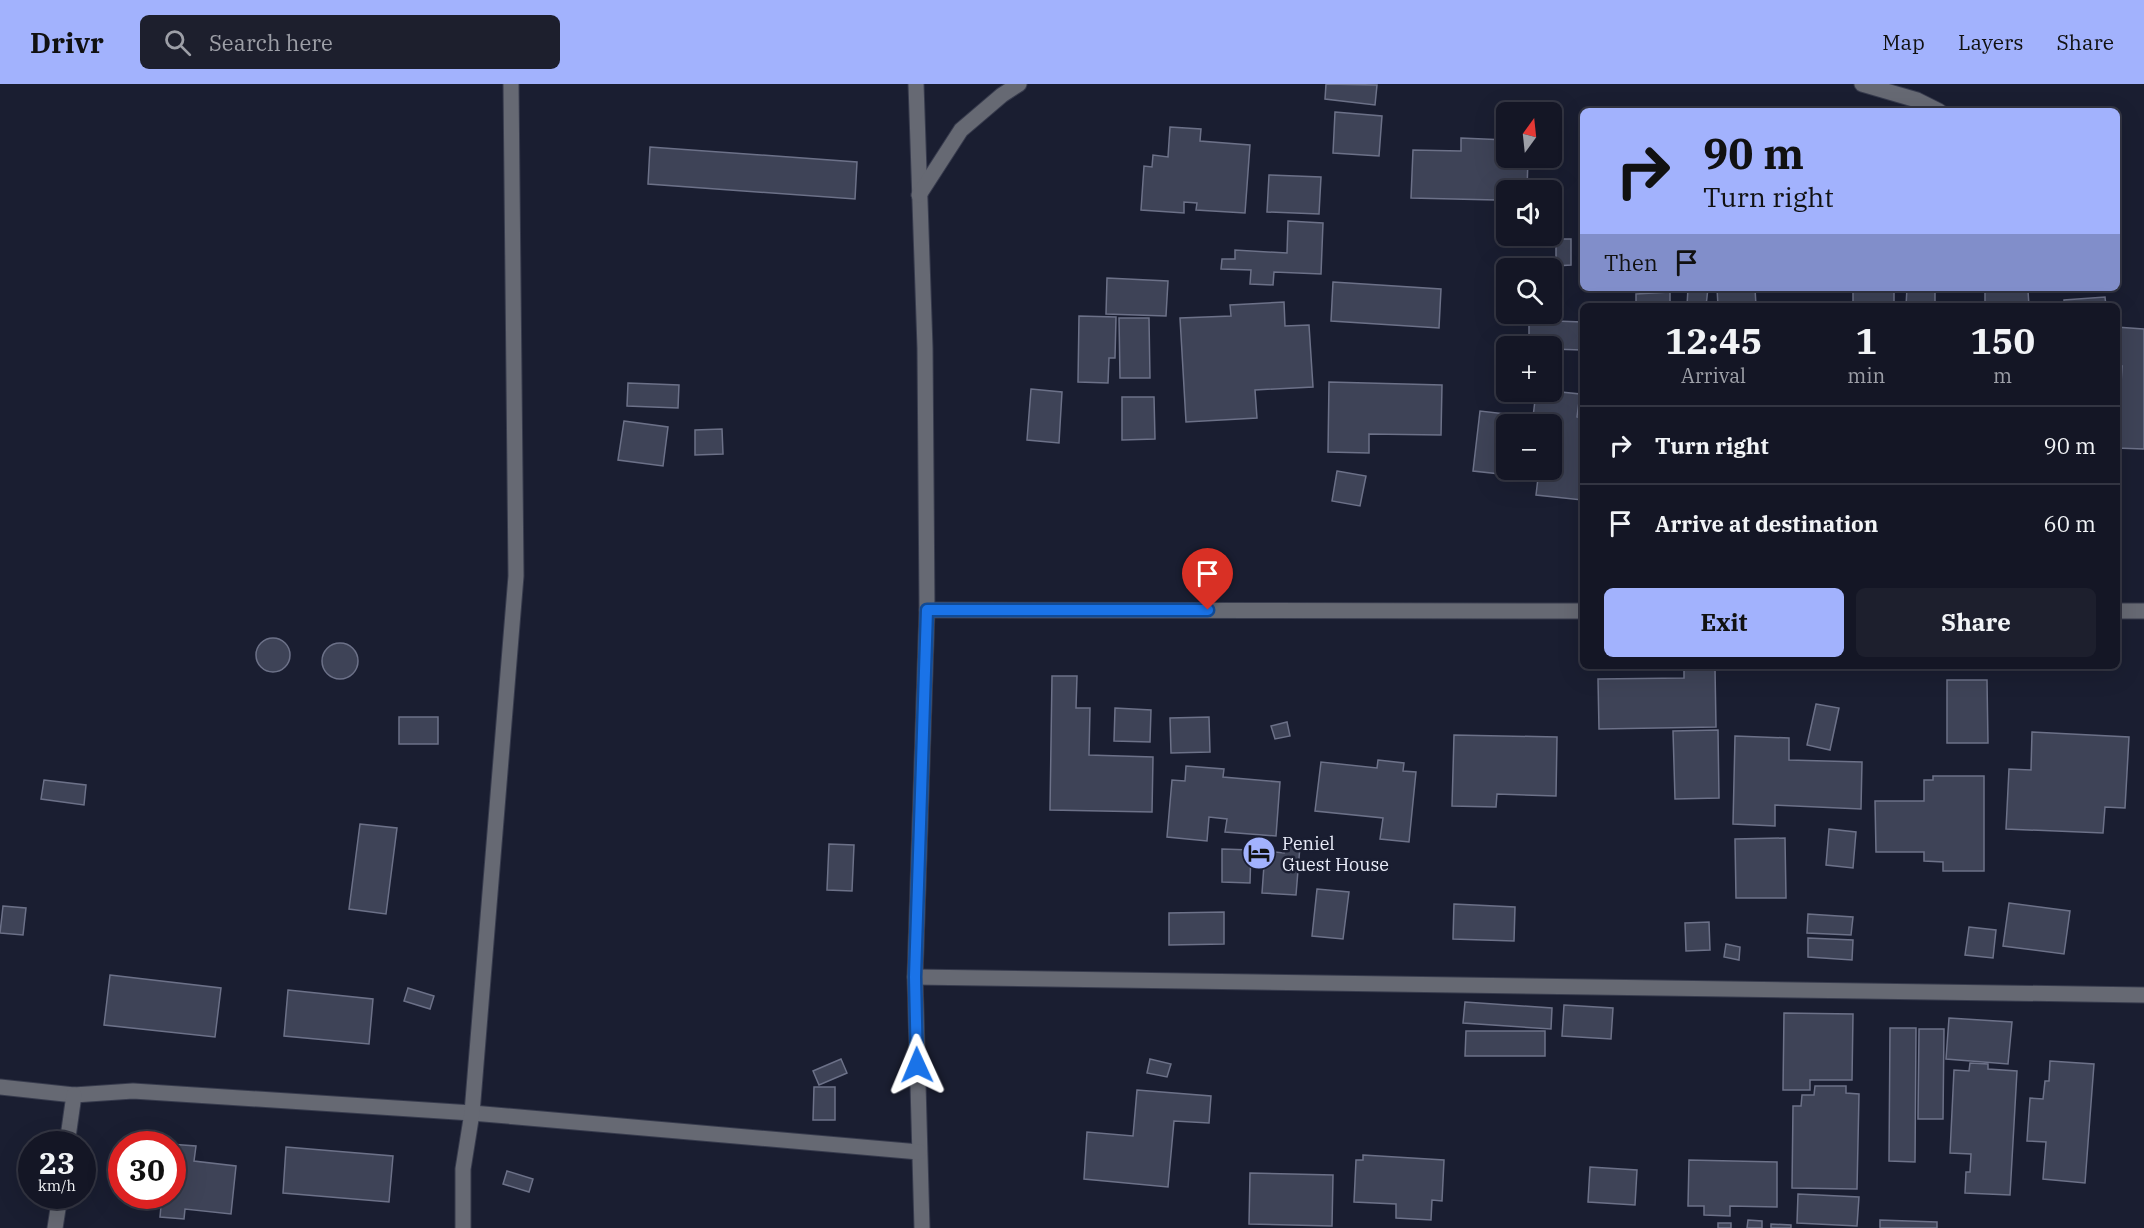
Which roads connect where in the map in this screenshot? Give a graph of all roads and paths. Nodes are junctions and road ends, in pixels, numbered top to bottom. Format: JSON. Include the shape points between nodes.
{"nodes":[{"id":1,"x":511,"y":84,"type":"edge"},
{"id":2,"x":1019,"y":84,"type":"edge"},
{"id":3,"x":1862,"y":84,"type":"edge"},
{"id":4,"x":914,"y":85,"type":"edge"},
{"id":5,"x":1933,"y":108,"type":"edge"},
{"id":6,"x":919,"y":195,"type":"junction"},
{"id":7,"x":927,"y":610,"type":"junction"},
{"id":8,"x":1580,"y":611,"type":"edge"},
{"id":9,"x":2120,"y":611,"type":"edge"},
{"id":10,"x":2144,"y":611,"type":"edge"},
{"id":11,"x":915,"y":977,"type":"junction"},
{"id":12,"x":2144,"y":995,"type":"edge"},
{"id":13,"x":0,"y":1086,"type":"edge"},
{"id":14,"x":75,"y":1095,"type":"junction"},
{"id":15,"x":472,"y":1113,"type":"junction"},
{"id":16,"x":69,"y":1131,"type":"edge"},
{"id":17,"x":919,"y":1152,"type":"junction"},
{"id":18,"x":58,"y":1209,"type":"edge"},
{"id":19,"x":55,"y":1228,"type":"edge"},
{"id":20,"x":463,"y":1228,"type":"edge"},
{"id":21,"x":922,"y":1228,"type":"edge"}],
"edges":[{"from":1,"to":15,"type":"street","via":[[516,576]]},
{"from":2,"to":6,"type":"street","via":[[961,130]]},
{"from":3,"to":5,"type":"street"},
{"from":4,"to":6,"type":"street"},
{"from":6,"to":7,"type":"street","via":[[925,348]]},
{"from":7,"to":8,"type":"street"},
{"from":7,"to":11,"type":"street"},
{"from":9,"to":10,"type":"street"},
{"from":11,"to":12,"type":"street"},
{"from":11,"to":17,"type":"street"},
{"from":13,"to":14,"type":"street"},
{"from":14,"to":15,"type":"street","via":[[133,1091]]},
{"from":14,"to":16,"type":"street"},
{"from":15,"to":17,"type":"street"},
{"from":15,"to":20,"type":"street","via":[[463,1168]]},
{"from":17,"to":21,"type":"street"},
{"from":18,"to":19,"type":"street"}]}
